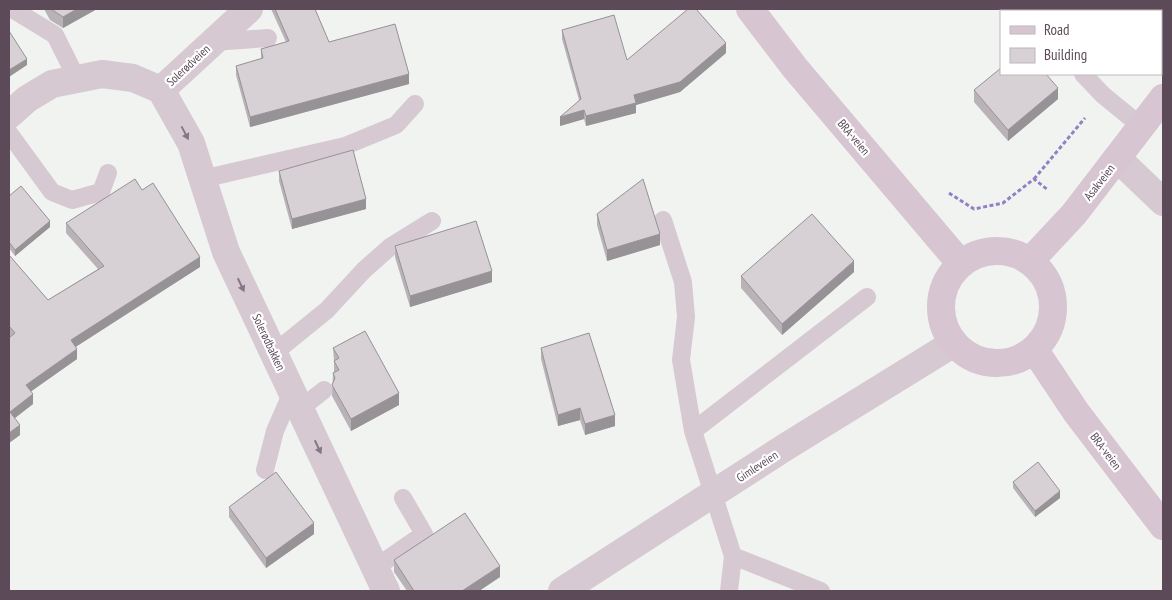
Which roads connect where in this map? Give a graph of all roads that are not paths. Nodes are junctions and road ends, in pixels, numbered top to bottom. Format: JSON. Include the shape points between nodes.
{"nodes":[{"id":1,"x":249,"y":9,"type":"edge"},
{"id":2,"x":750,"y":9,"type":"edge"},
{"id":3,"x":14,"y":10,"type":"edge"},
{"id":4,"x":268,"y":38,"type":"dead end"},
{"id":5,"x":213,"y":42,"type":"junction"},
{"id":6,"x":1084,"y":75,"type":"edge"},
{"id":7,"x":77,"y":79,"type":"junction"},
{"id":8,"x":162,"y":90,"type":"junction"},
{"id":9,"x":1163,"y":98,"type":"edge"},
{"id":10,"x":415,"y":104,"type":"dead end"},
{"id":11,"x":9,"y":115,"type":"edge"},
{"id":12,"x":1142,"y":127,"type":"junction"},
{"id":13,"x":9,"y":133,"type":"edge"},
{"id":14,"x":1117,"y":158,"type":"junction"},
{"id":15,"x":108,"y":173,"type":"dead end"},
{"id":16,"x":202,"y":179,"type":"junction"},
{"id":17,"x":1163,"y":202,"type":"edge"},
{"id":18,"x":663,"y":220,"type":"dead end"},
{"id":19,"x":432,"y":221,"type":"dead end"},
{"id":20,"x":1030,"y":261,"type":"junction"},
{"id":21,"x":961,"y":264,"type":"junction"},
{"id":22,"x":867,"y":297,"type":"dead end"},
{"id":23,"x":954,"y":343,"type":"junction"},
{"id":24,"x":1034,"y":349,"type":"junction"},
{"id":25,"x":274,"y":353,"type":"junction"},
{"id":26,"x":324,"y":390,"type":"dead end"},
{"id":27,"x":296,"y":400,"type":"junction"},
{"id":28,"x":693,"y":431,"type":"junction"},
{"id":29,"x":265,"y":470,"type":"dead end"},
{"id":30,"x":715,"y":493,"type":"junction"},
{"id":31,"x":403,"y":498,"type":"dead end"},
{"id":32,"x":1163,"y":526,"type":"edge"},
{"id":33,"x":734,"y":556,"type":"junction"},
{"id":34,"x":381,"y":580,"type":"edge"},
{"id":35,"x":562,"y":591,"type":"edge"},
{"id":36,"x":728,"y":591,"type":"edge"},
{"id":37,"x":821,"y":591,"type":"edge"}],
"edges":[{"from":1,"to":5,"type":"street","name":"Solerødveien"},
{"from":2,"to":21,"type":"main road","name":"BRA-veien","via":[[795,68]]},
{"from":3,"to":7,"type":"lane","via":[[55,35]]},
{"from":4,"to":5,"type":"lane"},
{"from":5,"to":8,"type":"street","name":"Solerødveien"},
{"from":6,"to":12,"type":"lane","via":[[1103,96]]},
{"from":7,"to":8,"type":"street","name":"Solerødveien","via":[[102,74],[132,78]]},
{"from":7,"to":11,"type":"street","name":"Solerødveien","via":[[52,84],[27,98]]},
{"from":8,"to":16,"type":"street","name":"Solerødbakken","one_way":true,"via":[[190,143]]},
{"from":9,"to":12,"type":"main road","name":"Asakveien"},
{"from":10,"to":16,"type":"lane","via":[[396,125],[345,146]]},
{"from":12,"to":14,"type":"main road","name":"Asakveien"},
{"from":13,"to":15,"type":"lane","via":[[52,192],[72,200],[101,192]]},
{"from":14,"to":17,"type":"street"},
{"from":14,"to":20,"type":"main road","name":"Asakveien","via":[[1074,214]]},
{"from":16,"to":25,"type":"street","name":"Solerødbakken","one_way":true,"via":[[226,252]]},
{"from":18,"to":28,"type":"lane","via":[[683,282],[686,317],[681,360]]},
{"from":19,"to":25,"type":"lane","via":[[390,247],[327,310]]},
{"from":20,"to":21,"type":"main road","via":[[1013,253],[995,250],[977,254]]},
{"from":20,"to":24,"type":"main road","via":[[1044,275],[1052,294],[1053,307],[1047,333]]},
{"from":21,"to":23,"type":"main road","via":[[948,281],[941,302],[944,324]]},
{"from":22,"to":28,"type":"lane"},
{"from":23,"to":24,"type":"main road","via":[[972,357],[994,362],[1015,360]]},
{"from":23,"to":30,"type":"street","name":"Gimleveien"},
{"from":24,"to":32,"type":"main road","name":"BRA-veien","via":[[1076,412]]},
{"from":25,"to":27,"type":"street","name":"Solerødbakken"},
{"from":26,"to":27,"type":"lane"},
{"from":27,"to":29,"type":"lane","via":[[275,431]]},
{"from":27,"to":34,"type":"street","name":"Solerødbakken","one_way":true},
{"from":28,"to":30,"type":"lane","via":[[701,462]]},
{"from":30,"to":33,"type":"lane"},
{"from":30,"to":35,"type":"street","name":"Gimleveien"},
{"from":31,"to":34,"type":"lane","via":[[424,534]]},
{"from":33,"to":36,"type":"lane"},
{"from":33,"to":37,"type":"lane"}]}
